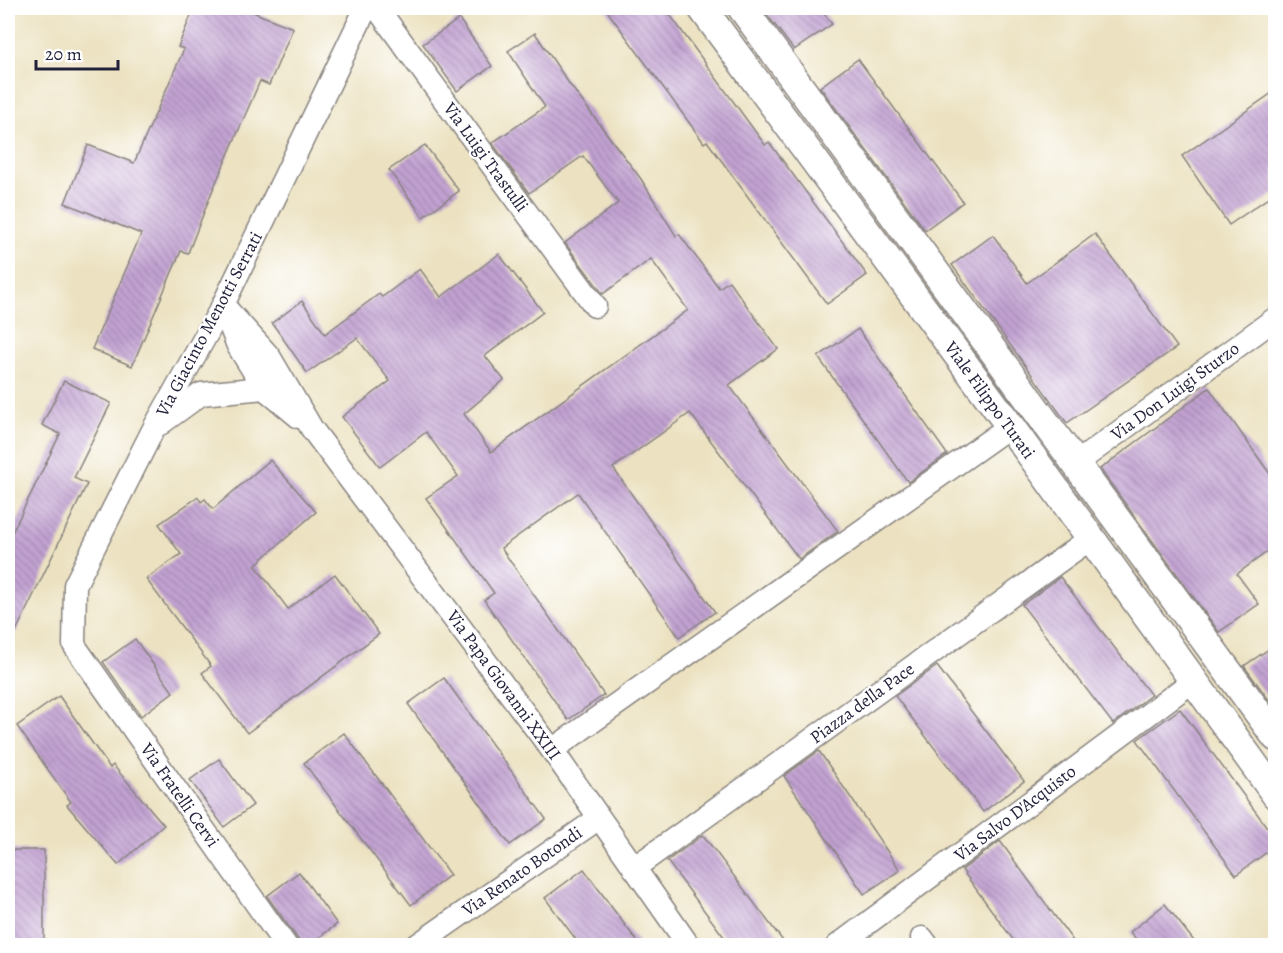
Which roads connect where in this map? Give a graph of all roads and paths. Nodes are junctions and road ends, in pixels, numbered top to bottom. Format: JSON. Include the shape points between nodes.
{"nodes":[{"id":1,"x":366,"y":8,"type":"edge"},
{"id":2,"x":377,"y":8,"type":"edge"},
{"id":3,"x":702,"y":8,"type":"edge"},
{"id":4,"x":742,"y":8,"type":"edge"},
{"id":5,"x":223,"y":305,"type":"junction"},
{"id":6,"x":595,"y":306,"type":"dead end"},
{"id":7,"x":1275,"y":318,"type":"edge"},
{"id":8,"x":264,"y":388,"type":"junction"},
{"id":9,"x":1010,"y":426,"type":"junction"},
{"id":10,"x":154,"y":428,"type":"junction"},
{"id":11,"x":312,"y":429,"type":"junction"},
{"id":12,"x":1075,"y":464,"type":"junction"},
{"id":13,"x":1091,"y":538,"type":"junction"},
{"id":14,"x":74,"y":645,"type":"joint"},
{"id":15,"x":1193,"y":681,"type":"junction"},
{"id":16,"x":1275,"y":737,"type":"edge"},
{"id":17,"x":552,"y":750,"type":"junction"},
{"id":18,"x":1275,"y":795,"type":"edge"},
{"id":19,"x":599,"y":818,"type":"junction"},
{"id":20,"x":634,"y":868,"type":"junction"},
{"id":21,"x":286,"y":945,"type":"edge"},
{"id":22,"x":417,"y":945,"type":"edge"},
{"id":23,"x":689,"y":945,"type":"edge"},
{"id":24,"x":837,"y":945,"type":"edge"}],
"edges":[{"from":1,"to":5,"type":"street","name":"Via Giacinto Menotti Serrati"},
{"from":2,"to":6,"type":"street","name":"Via Luigi Trastulli"},
{"from":3,"to":9,"type":"street","name":"Viale Filippo Turati"},
{"from":4,"to":12,"type":"street","name":"Viale Filippo Turati"},
{"from":5,"to":8,"type":"street","name":"Via Papa Giovanni XXIII","via":[[238,346]]},
{"from":5,"to":10,"type":"street","name":"Via Giacinto Menotti Serrati"},
{"from":5,"to":11,"type":"street","name":"Via Papa Giovanni XXIII","via":[[269,356]]},
{"from":7,"to":12,"type":"street","name":"Via Don Luigi Sturzo"},
{"from":8,"to":10,"type":"street","via":[[201,394]]},
{"from":8,"to":11,"type":"street","name":"Via Papa Giovanni XXIII"},
{"from":9,"to":13,"type":"street","name":"Viale Filippo Turati"},
{"from":9,"to":17,"type":"street"},
{"from":10,"to":14,"type":"street","name":"Via Giacinto Menotti Serrati","via":[[75,585]]},
{"from":11,"to":17,"type":"street","name":"Via Papa Giovanni XXIII"},
{"from":12,"to":16,"type":"street","name":"Viale Filippo Turati"},
{"from":13,"to":15,"type":"street","name":"Viale Filippo Turati"},
{"from":13,"to":20,"type":"street","name":"Piazza della Pace"},
{"from":14,"to":21,"type":"street","name":"Via Fratelli Cervi"},
{"from":15,"to":18,"type":"street","name":"Viale Filippo Turati"},
{"from":15,"to":24,"type":"street","name":"Via Salvo D'Acquisto"},
{"from":17,"to":19,"type":"street","name":"Via Papa Giovanni XXIII"},
{"from":19,"to":20,"type":"street","name":"Via Papa Giovanni XXIII"},
{"from":19,"to":22,"type":"street","name":"Via Renato Botondi"},
{"from":20,"to":23,"type":"street","name":"Via Papa Giovanni XXIII"}]}
